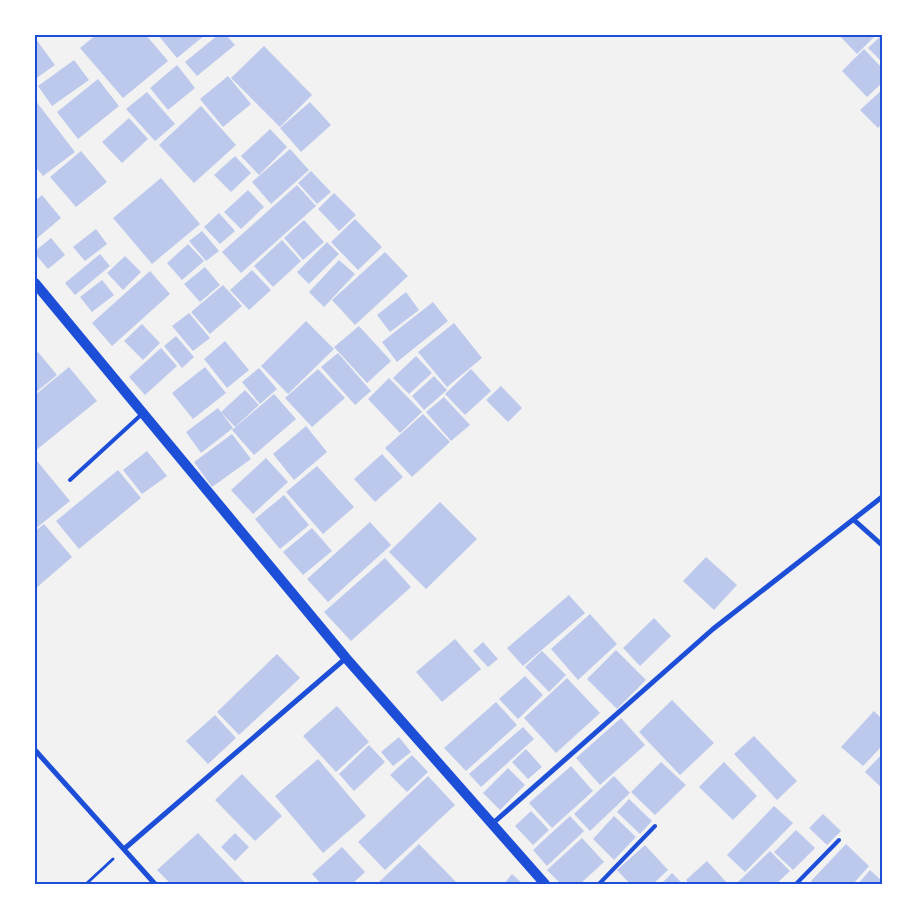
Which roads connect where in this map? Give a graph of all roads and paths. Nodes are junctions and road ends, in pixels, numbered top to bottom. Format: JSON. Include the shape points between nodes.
{"nodes":[{"id":1,"x":35,"y":284,"type":"edge"},
{"id":2,"x":144,"y":412,"type":"junction"},
{"id":3,"x":70,"y":480,"type":"dead end"},
{"id":4,"x":882,"y":497,"type":"edge"},
{"id":5,"x":854,"y":520,"type":"junction"},
{"id":6,"x":882,"y":545,"type":"edge"},
{"id":7,"x":346,"y":658,"type":"junction"},
{"id":8,"x":35,"y":750,"type":"edge"},
{"id":9,"x":491,"y":824,"type":"junction"},
{"id":10,"x":655,"y":826,"type":"dead end"},
{"id":11,"x":839,"y":840,"type":"dead end"},
{"id":12,"x":124,"y":849,"type":"junction"},
{"id":13,"x":86,"y":884,"type":"edge"},
{"id":14,"x":155,"y":884,"type":"edge"},
{"id":15,"x":545,"y":884,"type":"edge"},
{"id":16,"x":599,"y":884,"type":"edge"},
{"id":17,"x":796,"y":884,"type":"edge"}],
"edges":[{"from":1,"to":2,"type":"main road"},
{"from":2,"to":3,"type":"lane"},
{"from":2,"to":7,"type":"main road"},
{"from":4,"to":5,"type":"street"},
{"from":5,"to":6,"type":"street"},
{"from":5,"to":9,"type":"street","via":[[713,629]]},
{"from":7,"to":9,"type":"main road"},
{"from":7,"to":12,"type":"street"},
{"from":8,"to":12,"type":"street"},
{"from":9,"to":15,"type":"main road"},
{"from":10,"to":16,"type":"lane"},
{"from":11,"to":17,"type":"lane"},
{"from":12,"to":13,"type":"path"},
{"from":12,"to":14,"type":"street"}]}
